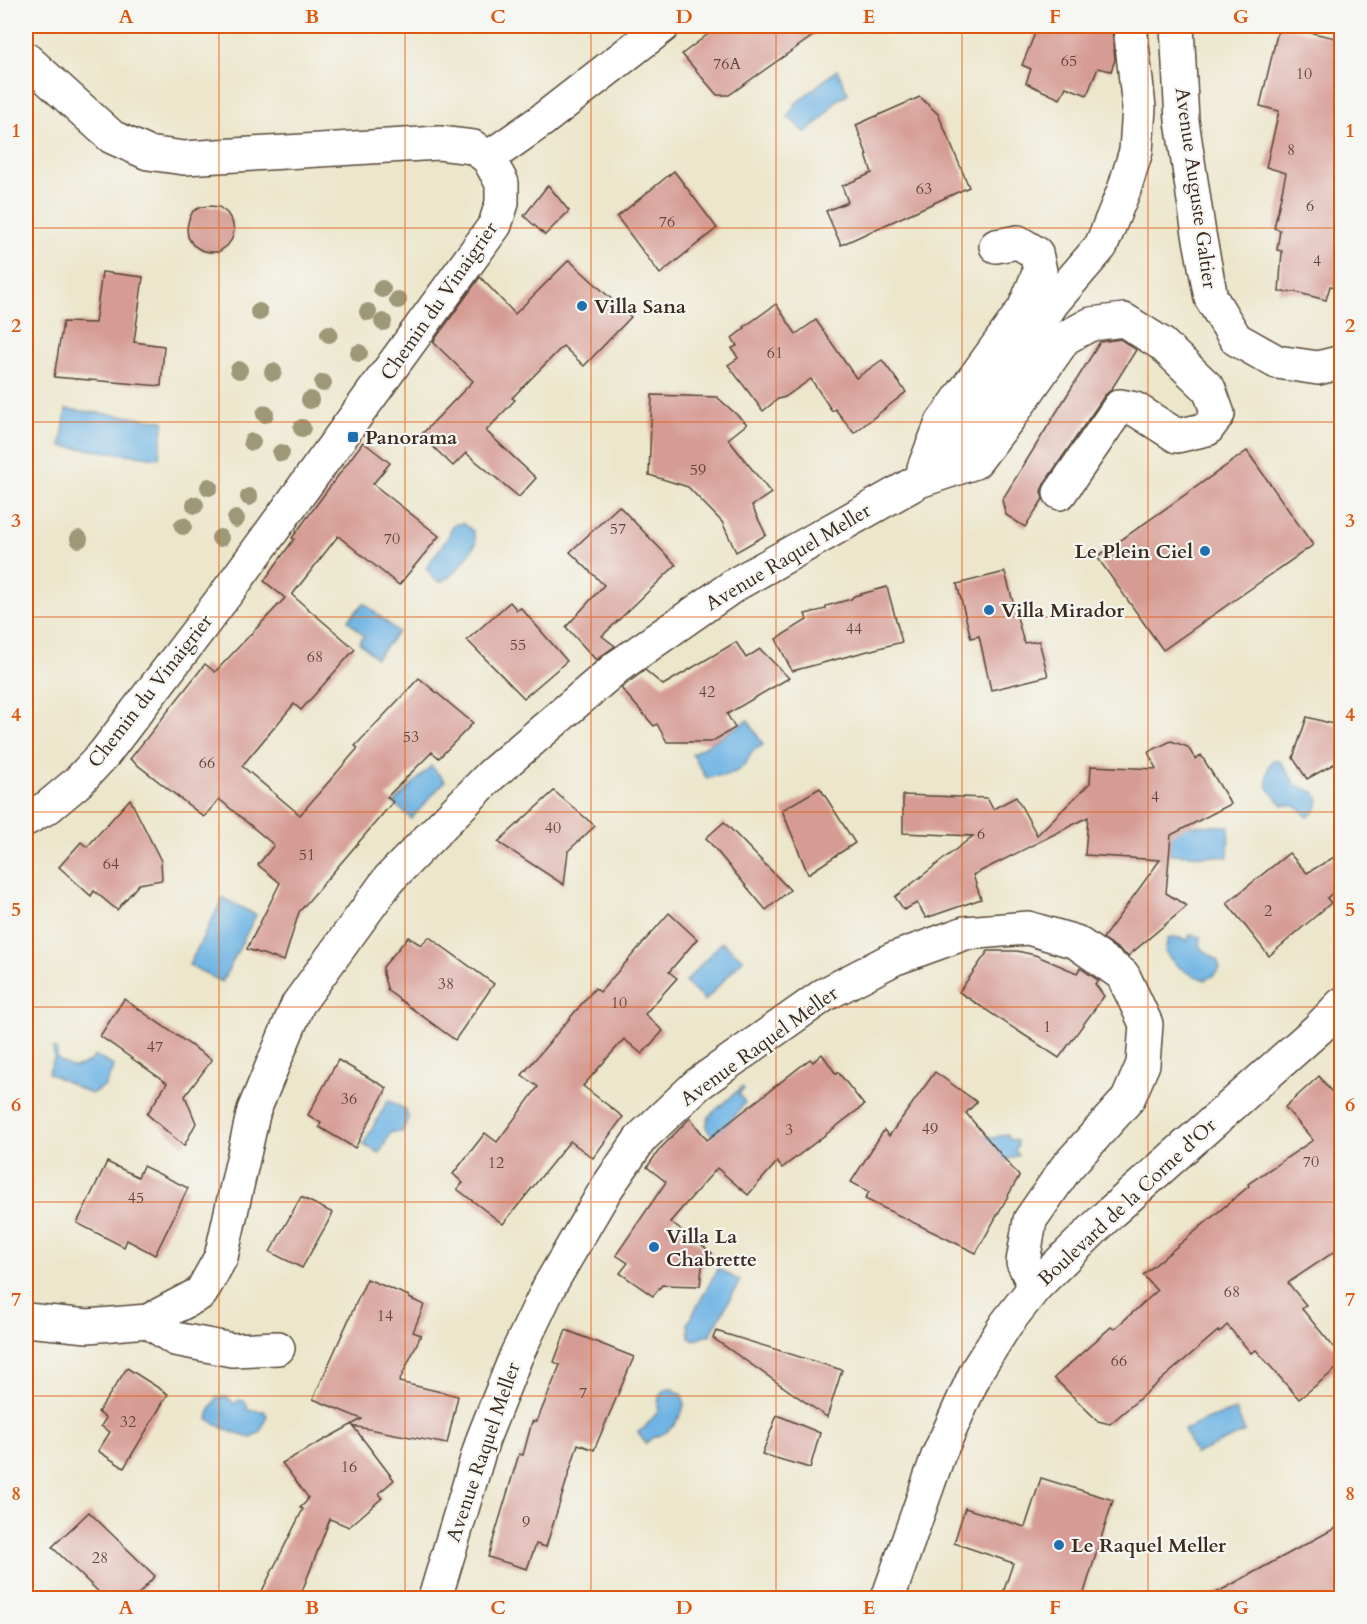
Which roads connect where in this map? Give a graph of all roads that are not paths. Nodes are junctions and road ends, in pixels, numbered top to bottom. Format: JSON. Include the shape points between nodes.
{"nodes":[{"id":1,"x":663,"y":26,"type":"edge"},
{"id":2,"x":1130,"y":26,"type":"edge"},
{"id":3,"x":1177,"y":26,"type":"edge"},
{"id":4,"x":26,"y":59,"type":"edge"},
{"id":5,"x":488,"y":158,"type":"junction"},
{"id":6,"x":996,"y":246,"type":"dead end"},
{"id":7,"x":1341,"y":362,"type":"edge"},
{"id":8,"x":919,"y":481,"type":"junction"},
{"id":9,"x":1060,"y":493,"type":"dead end"},
{"id":10,"x":26,"y":819,"type":"edge"},
{"id":11,"x":1341,"y":1004,"type":"edge"},
{"id":12,"x":1035,"y":1287,"type":"junction"},
{"id":13,"x":26,"y":1320,"type":"edge"},
{"id":14,"x":148,"y":1321,"type":"junction"},
{"id":15,"x":278,"y":1348,"type":"dead end"},
{"id":16,"x":435,"y":1599,"type":"edge"},
{"id":17,"x":888,"y":1599,"type":"edge"}],
"edges":[{"from":1,"to":5,"type":"street"},
{"from":2,"to":8,"type":"street","via":[[1139,108],[1136,151],[1101,246],[1053,302],[967,432]]},
{"from":3,"to":7,"type":"street","name":"Avenue Auguste Galtier","via":[[1182,121],[1211,298],[1236,339],[1277,362],[1318,368]]},
{"from":4,"to":5,"type":"street","via":[[112,137],[148,153],[184,158],[439,143],[473,147]]},
{"from":5,"to":10,"type":"street","name":"Chemin du Vinaigrier","via":[[502,183],[502,202],[495,225],[236,581],[104,754],[48,807]]},
{"from":6,"to":8,"type":"street","via":[[1018,242],[1036,253],[1040,271],[1024,309],[942,423]]},
{"from":8,"to":9,"type":"street","via":[[975,462],[1065,338],[1091,324],[1124,320],[1162,344],[1209,389],[1218,414],[1207,429],[1177,436],[1135,409],[1120,406]]},
{"from":8,"to":14,"type":"street","name":"Avenue Raquel Meller","via":[[736,584],[617,667],[491,775],[389,879],[298,1004],[254,1110],[221,1257],[201,1293]]},
{"from":11,"to":12,"type":"street","name":"Boulevard de la Corne d'Or","via":[[1318,1029],[1110,1213]]},
{"from":12,"to":16,"type":"street","name":"Avenue Raquel Meller","via":[[1023,1262],[1030,1220],[1066,1168],[1128,1099],[1143,1064],[1146,1024],[1123,975],[1076,942],[1028,928],[965,933],[893,958],[824,995],[698,1084],[641,1138],[550,1285],[516,1356],[483,1439]]},
{"from":12,"to":17,"type":"street","name":"Boulevard de la Corne d'Or","via":[[977,1370],[938,1456]]},
{"from":13,"to":14,"type":"street","name":"Avenue Raquel Meller","via":[[88,1326]]},
{"from":14,"to":15,"type":"street","via":[[176,1339],[232,1350]]}]}
